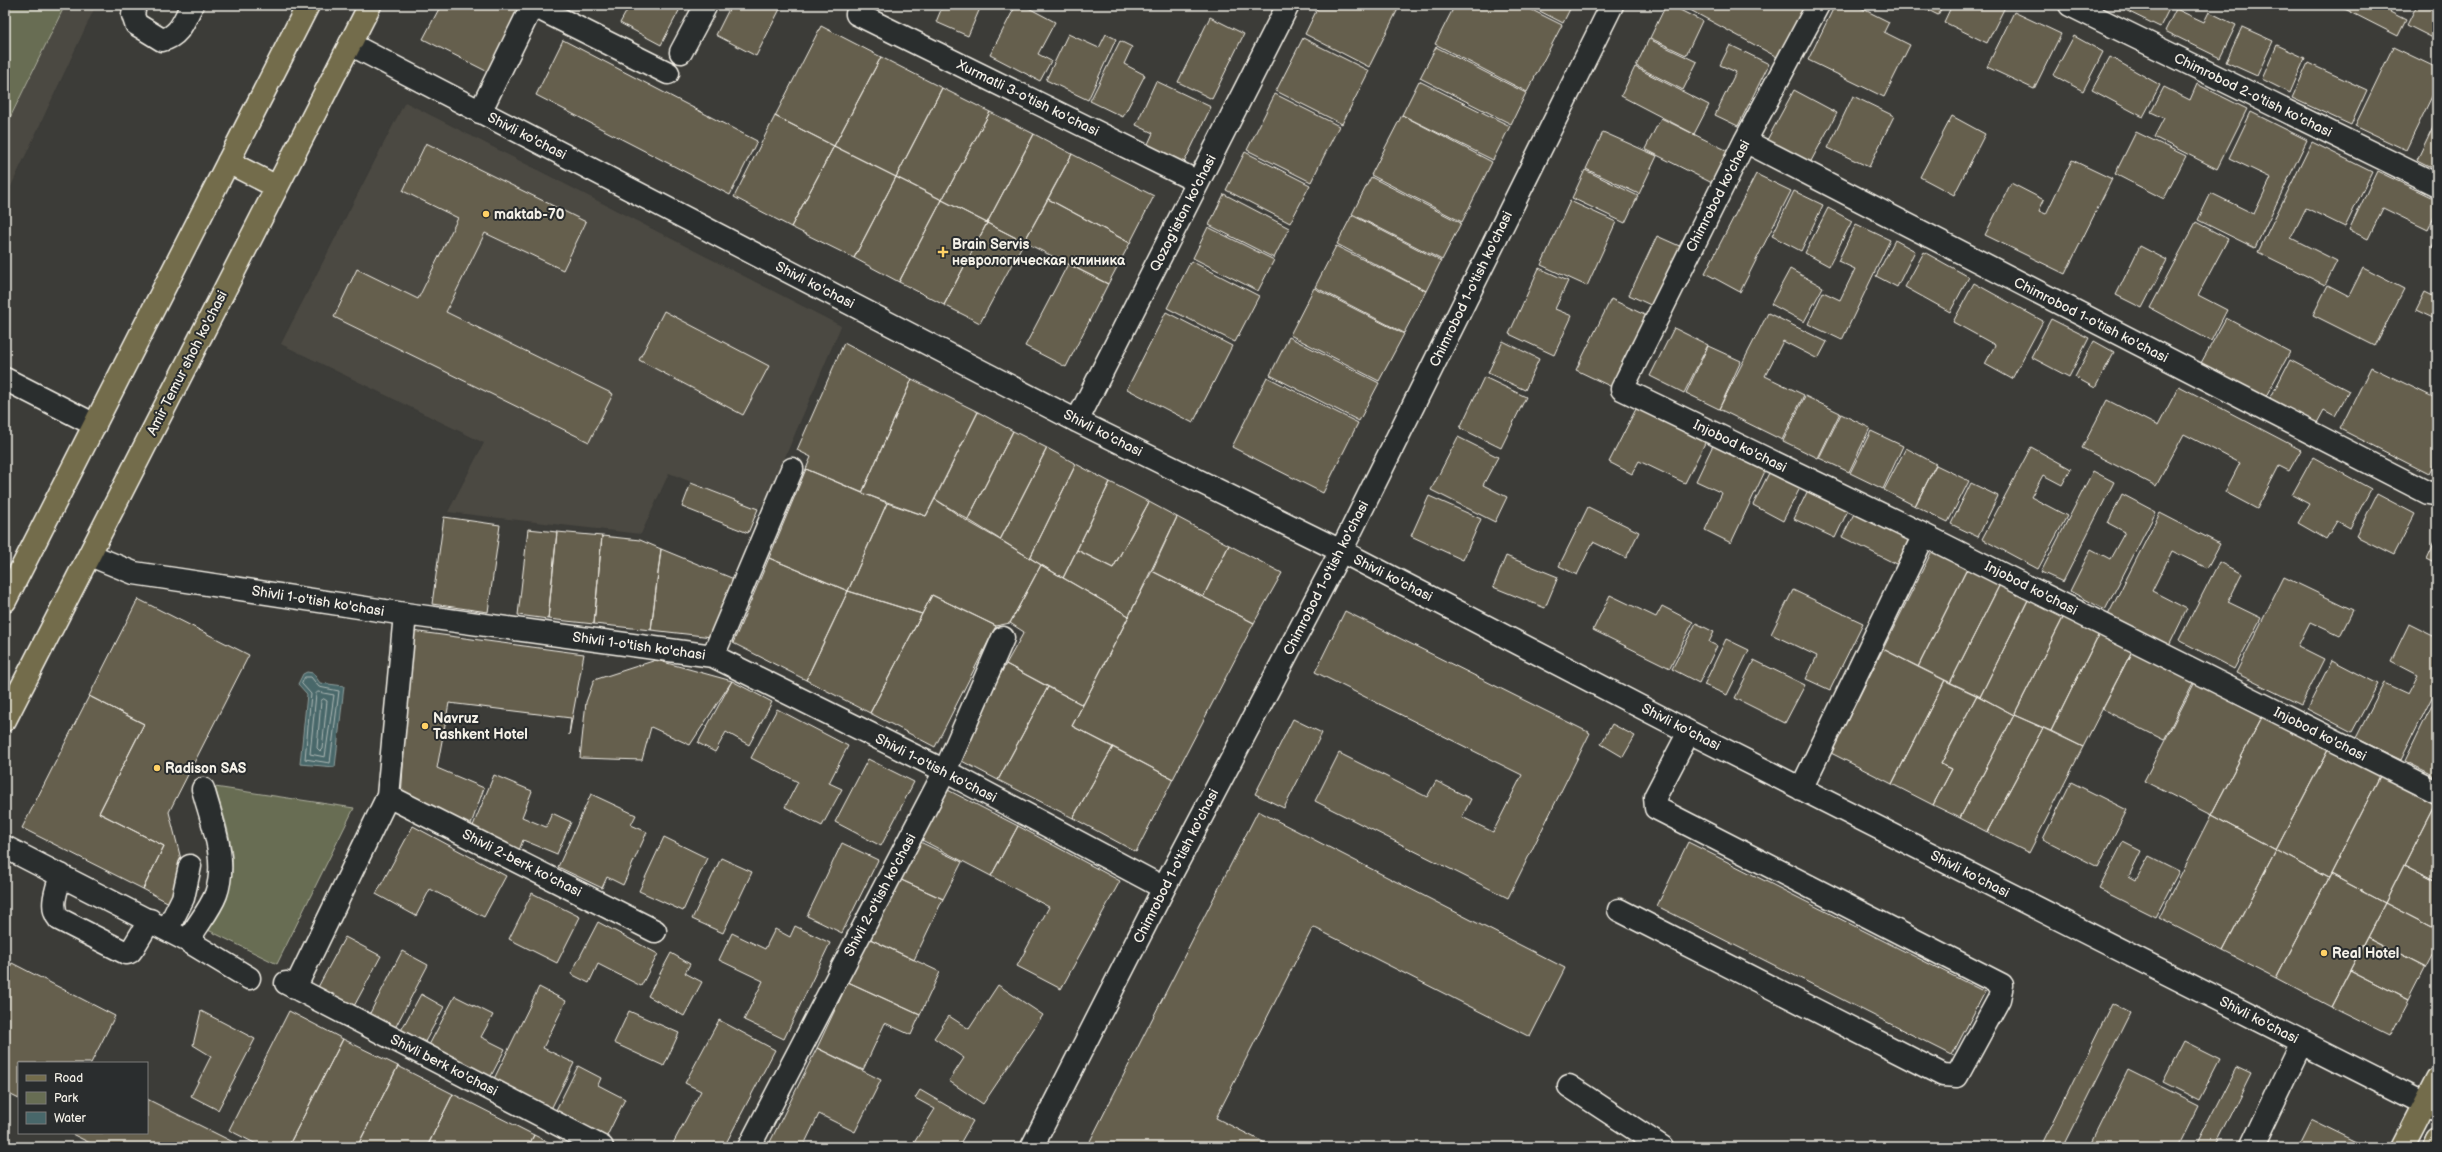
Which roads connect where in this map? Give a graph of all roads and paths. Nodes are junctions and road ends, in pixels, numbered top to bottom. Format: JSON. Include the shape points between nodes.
{"nodes":[{"id":1,"x":135,"y":5,"type":"edge"},
{"id":2,"x":192,"y":5,"type":"edge"},
{"id":3,"x":308,"y":5,"type":"edge"},
{"id":4,"x":370,"y":5,"type":"edge"},
{"id":5,"x":706,"y":5,"type":"edge"},
{"id":6,"x":1288,"y":5,"type":"edge"},
{"id":7,"x":1612,"y":5,"type":"edge"},
{"id":8,"x":1818,"y":5,"type":"edge"},
{"id":9,"x":2070,"y":5,"type":"edge"},
{"id":10,"x":857,"y":14,"type":"dead end"},
{"id":11,"x":350,"y":44,"type":"junction"},
{"id":12,"x":682,"y":52,"type":"dead end"},
{"id":13,"x":668,"y":73,"type":"dead end"},
{"id":14,"x":480,"y":112,"type":"junction"},
{"id":15,"x":1745,"y":142,"type":"junction"},
{"id":16,"x":228,"y":162,"type":"junction"},
{"id":17,"x":1198,"y":182,"type":"junction"},
{"id":18,"x":2437,"y":185,"type":"edge"},
{"id":19,"x":277,"y":187,"type":"junction"},
{"id":20,"x":5,"y":379,"type":"edge"},
{"id":21,"x":1622,"y":389,"type":"joint"},
{"id":22,"x":1077,"y":421,"type":"junction"},
{"id":23,"x":95,"y":425,"type":"junction"},
{"id":24,"x":792,"y":469,"type":"dead end"},
{"id":25,"x":2437,"y":491,"type":"edge"},
{"id":26,"x":1924,"y":535,"type":"junction"},
{"id":27,"x":1341,"y":552,"type":"junction"},
{"id":28,"x":90,"y":555,"type":"junction"},
{"id":29,"x":5,"y":601,"type":"edge"},
{"id":30,"x":405,"y":614,"type":"junction"},
{"id":31,"x":1004,"y":638,"type":"dead end"},
{"id":32,"x":713,"y":656,"type":"junction"},
{"id":33,"x":5,"y":720,"type":"edge"},
{"id":34,"x":1689,"y":732,"type":"junction"},
{"id":35,"x":945,"y":771,"type":"junction"},
{"id":36,"x":1802,"y":788,"type":"junction"},
{"id":37,"x":203,"y":789,"type":"dead end"},
{"id":38,"x":2437,"y":792,"type":"edge"},
{"id":39,"x":388,"y":796,"type":"junction"},
{"id":40,"x":5,"y":847,"type":"edge"},
{"id":41,"x":190,"y":866,"type":"dead end"},
{"id":42,"x":61,"y":875,"type":"junction"},
{"id":43,"x":1164,"y":888,"type":"junction"},
{"id":44,"x":1619,"y":910,"type":"dead end"},
{"id":45,"x":159,"y":925,"type":"junction"},
{"id":46,"x":655,"y":930,"type":"dead end"},
{"id":47,"x":188,"y":941,"type":"junction"},
{"id":48,"x":249,"y":978,"type":"dead end"},
{"id":49,"x":2302,"y":1042,"type":"junction"},
{"id":50,"x":2437,"y":1079,"type":"edge"},
{"id":51,"x":1569,"y":1086,"type":"dead end"},
{"id":52,"x":2431,"y":1107,"type":"edge"},
{"id":53,"x":2437,"y":1140,"type":"edge"},
{"id":54,"x":602,"y":1147,"type":"edge"},
{"id":55,"x":749,"y":1147,"type":"edge"},
{"id":56,"x":1032,"y":1147,"type":"edge"},
{"id":57,"x":1662,"y":1147,"type":"edge"},
{"id":58,"x":2252,"y":1147,"type":"edge"},
{"id":59,"x":2402,"y":1147,"type":"edge"},
{"id":60,"x":2434,"y":1147,"type":"edge"}],
"edges":[{"from":1,"to":2,"type":"street","via":[[133,14],[136,24],[162,40],[177,33]]},
{"from":3,"to":16,"type":"main road"},
{"from":4,"to":11,"type":"main road","name":"Amir Temur shoh ko'chasi"},
{"from":5,"to":12,"type":"street"},
{"from":6,"to":17,"type":"street","name":"Qozog'iston ko'chasi"},
{"from":7,"to":27,"type":"street","name":"Chimrobod 1-o'tish ko'chasi"},
{"from":8,"to":15,"type":"street","name":"Chimrobod ko'chasi"},
{"from":9,"to":18,"type":"street","name":"Chimrobod 2-o'tish ko'chasi"},
{"from":10,"to":17,"type":"street","name":"Xurmatli 3-o'tish ko'chasi"},
{"from":11,"to":14,"type":"street","name":"Shivli ko'chasi"},
{"from":11,"to":19,"type":"main road","name":"Amir Temur shoh ko'chasi"},
{"from":13,"to":14,"type":"street","via":[[542,10],[534,9],[529,12]]},
{"from":14,"to":22,"type":"street","name":"Shivli ko'chasi"},
{"from":15,"to":21,"type":"street","name":"Chimrobod ko'chasi"},
{"from":15,"to":25,"type":"street","name":"Chimrobod 1-o'tish ko'chasi","via":[[2428,493],[2434,494]]},
{"from":16,"to":19,"type":"main road"},
{"from":16,"to":23,"type":"main road"},
{"from":17,"to":22,"type":"street","name":"Qozog'iston ko'chasi"},
{"from":19,"to":28,"type":"main road","name":"Amir Temur shoh ko'chasi"},
{"from":20,"to":23,"type":"street"},
{"from":21,"to":26,"type":"street","name":"Injobod ko'chasi"},
{"from":22,"to":27,"type":"street","name":"Shivli ko'chasi"},
{"from":23,"to":29,"type":"main road"},
{"from":24,"to":32,"type":"street"},
{"from":26,"to":36,"type":"street"},
{"from":26,"to":38,"type":"street","name":"Injobod ko'chasi"},
{"from":27,"to":34,"type":"street","name":"Shivli ko'chasi"},
{"from":27,"to":43,"type":"street","name":"Chimrobod 1-o'tish ko'chasi"},
{"from":28,"to":30,"type":"street","name":"Shivli 1-o'tish ko'chasi","via":[[134,573]]},
{"from":28,"to":33,"type":"main road","name":"Amir Temur shoh ko'chasi"},
{"from":30,"to":32,"type":"street","name":"Shivli 1-o'tish ko'chasi"},
{"from":30,"to":39,"type":"street"},
{"from":31,"to":35,"type":"street","name":"Shivli 2-o'tish ko'chasi"},
{"from":32,"to":35,"type":"street","name":"Shivli 1-o'tish ko'chasi"},
{"from":34,"to":36,"type":"street","name":"Shivli ko'chasi"},
{"from":34,"to":44,"type":"street","via":[[1655,797],[1656,808],[2002,985],[1999,999],[1958,1076],[1943,1075]]},
{"from":35,"to":43,"type":"street","name":"Shivli 1-o'tish ko'chasi"},
{"from":35,"to":55,"type":"street","name":"Shivli 2-o'tish ko'chasi"},
{"from":36,"to":49,"type":"street","name":"Shivli ko'chasi"},
{"from":37,"to":47,"type":"street","via":[[219,849],[221,869],[216,894]]},
{"from":39,"to":46,"type":"street","name":"Shivli 2-berk ko'chasi"},
{"from":39,"to":54,"type":"street","name":"Shivli berk ko'chasi","via":[[291,985]]},
{"from":40,"to":42,"type":"street"},
{"from":41,"to":45,"type":"street","via":[[183,898]]},
{"from":42,"to":45,"type":"street"},
{"from":42,"to":45,"type":"street","via":[[54,905],[55,914],[59,919],[126,952],[130,952]]},
{"from":43,"to":56,"type":"street","name":"Chimrobod 1-o'tish ko'chasi"},
{"from":45,"to":47,"type":"street"},
{"from":47,"to":48,"type":"street"},
{"from":49,"to":52,"type":"street","name":"Shivli ko'chasi"},
{"from":49,"to":58,"type":"street"},
{"from":50,"to":52,"type":"main road"},
{"from":51,"to":57,"type":"street"},
{"from":52,"to":59,"type":"main road"},
{"from":53,"to":60,"type":"main road"}]}
